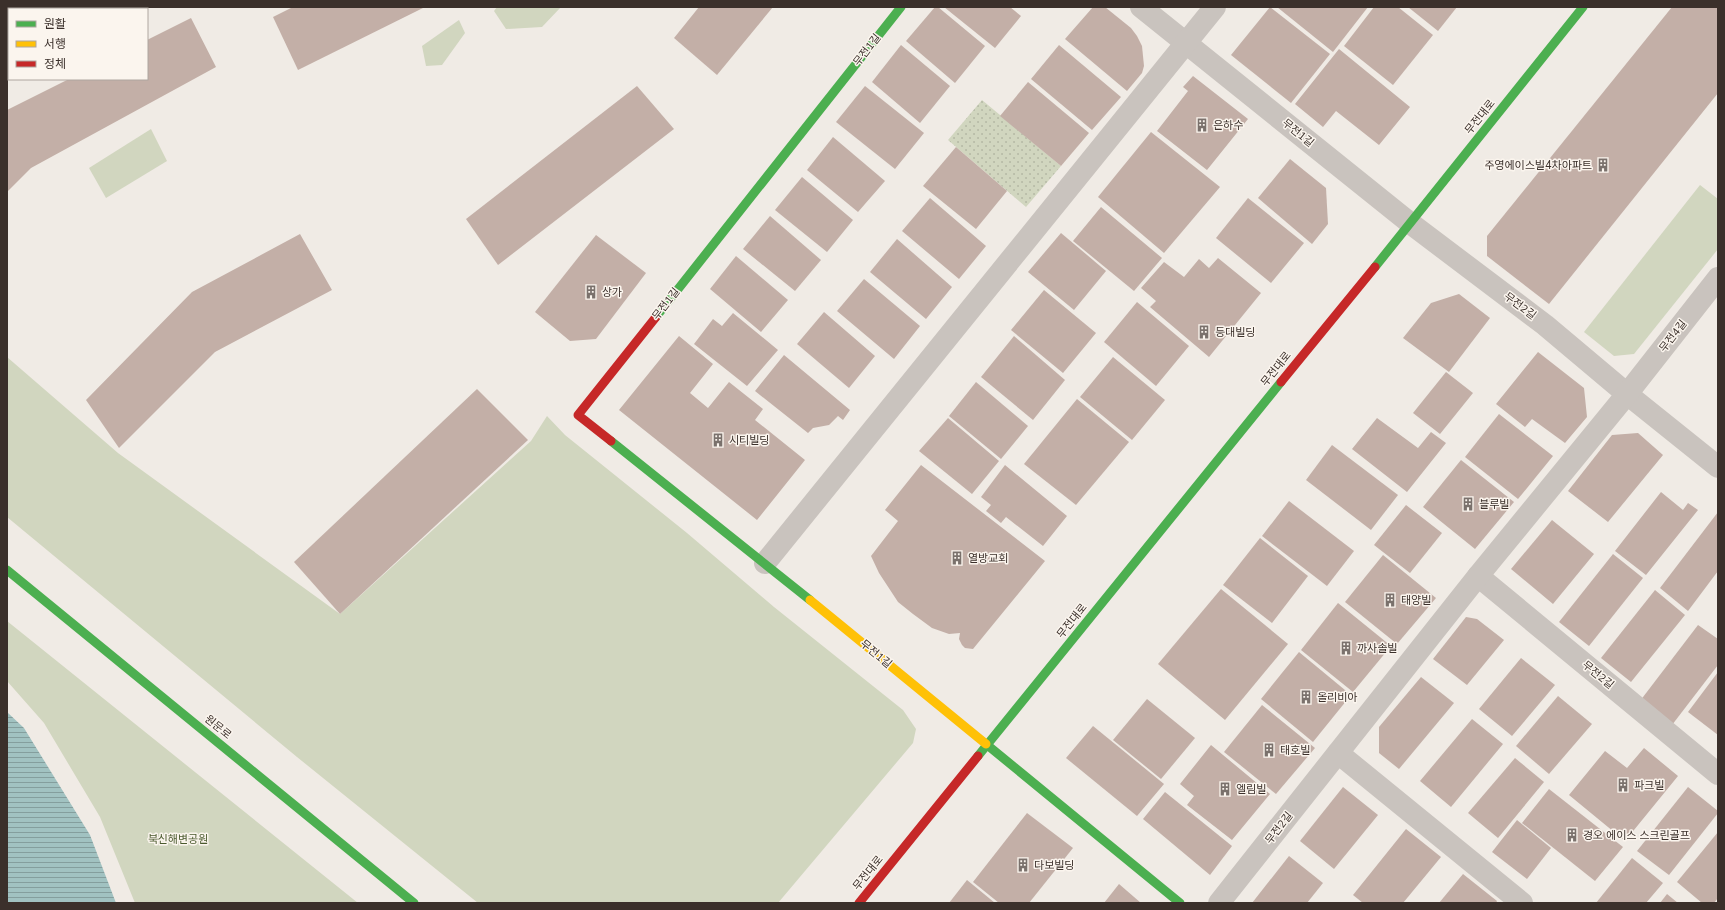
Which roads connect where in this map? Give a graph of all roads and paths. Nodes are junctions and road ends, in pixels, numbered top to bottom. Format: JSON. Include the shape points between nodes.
{"nodes":[{"id":1,"x":900,"y":7,"type":"edge"},
{"id":2,"x":1141,"y":7,"type":"edge"},
{"id":3,"x":1215,"y":7,"type":"edge"},
{"id":4,"x":1583,"y":7,"type":"edge"},
{"id":5,"x":1186,"y":43,"type":"junction"},
{"id":6,"x":1410,"y":223,"type":"junction"},
{"id":7,"x":1718,"y":278,"type":"edge"},
{"id":8,"x":1627,"y":394,"type":"junction"},
{"id":9,"x":1718,"y":467,"type":"edge"},
{"id":10,"x":765,"y":563,"type":"junction"},
{"id":11,"x":7,"y":570,"type":"edge"},
{"id":12,"x":1478,"y":576,"type":"junction"},
{"id":13,"x":986,"y":745,"type":"junction"},
{"id":14,"x":1338,"y":752,"type":"junction"},
{"id":15,"x":1718,"y":774,"type":"edge"},
{"id":16,"x":414,"y":903,"type":"edge"},
{"id":17,"x":859,"y":903,"type":"edge"},
{"id":18,"x":1180,"y":903,"type":"edge"},
{"id":19,"x":1219,"y":903,"type":"edge"},
{"id":20,"x":1522,"y":903,"type":"edge"}],
"edges":[{"from":1,"to":10,"type":"street","name":"무전1길","via":[[578,415]]},
{"from":2,"to":5,"type":"street","name":"무전1길"},
{"from":3,"to":5,"type":"street"},
{"from":4,"to":6,"type":"street","name":"무전대로"},
{"from":5,"to":6,"type":"street","name":"무전1길"},
{"from":5,"to":10,"type":"street"},
{"from":6,"to":8,"type":"street","name":"무전2길","via":[[1545,325]]},
{"from":6,"to":13,"type":"street","name":"무전대로"},
{"from":7,"to":8,"type":"street","name":"무전4길"},
{"from":8,"to":9,"type":"street","name":"무전2길"},
{"from":8,"to":12,"type":"street","name":"무전2길"},
{"from":10,"to":13,"type":"street","name":"무전1길"},
{"from":11,"to":16,"type":"street","name":"원문로"},
{"from":12,"to":14,"type":"street","name":"무전2길"},
{"from":12,"to":15,"type":"street","name":"무전2길"},
{"from":13,"to":17,"type":"street","name":"무전대로"},
{"from":13,"to":18,"type":"street"},
{"from":14,"to":19,"type":"street","name":"무전2길"},
{"from":14,"to":20,"type":"street"}]}
